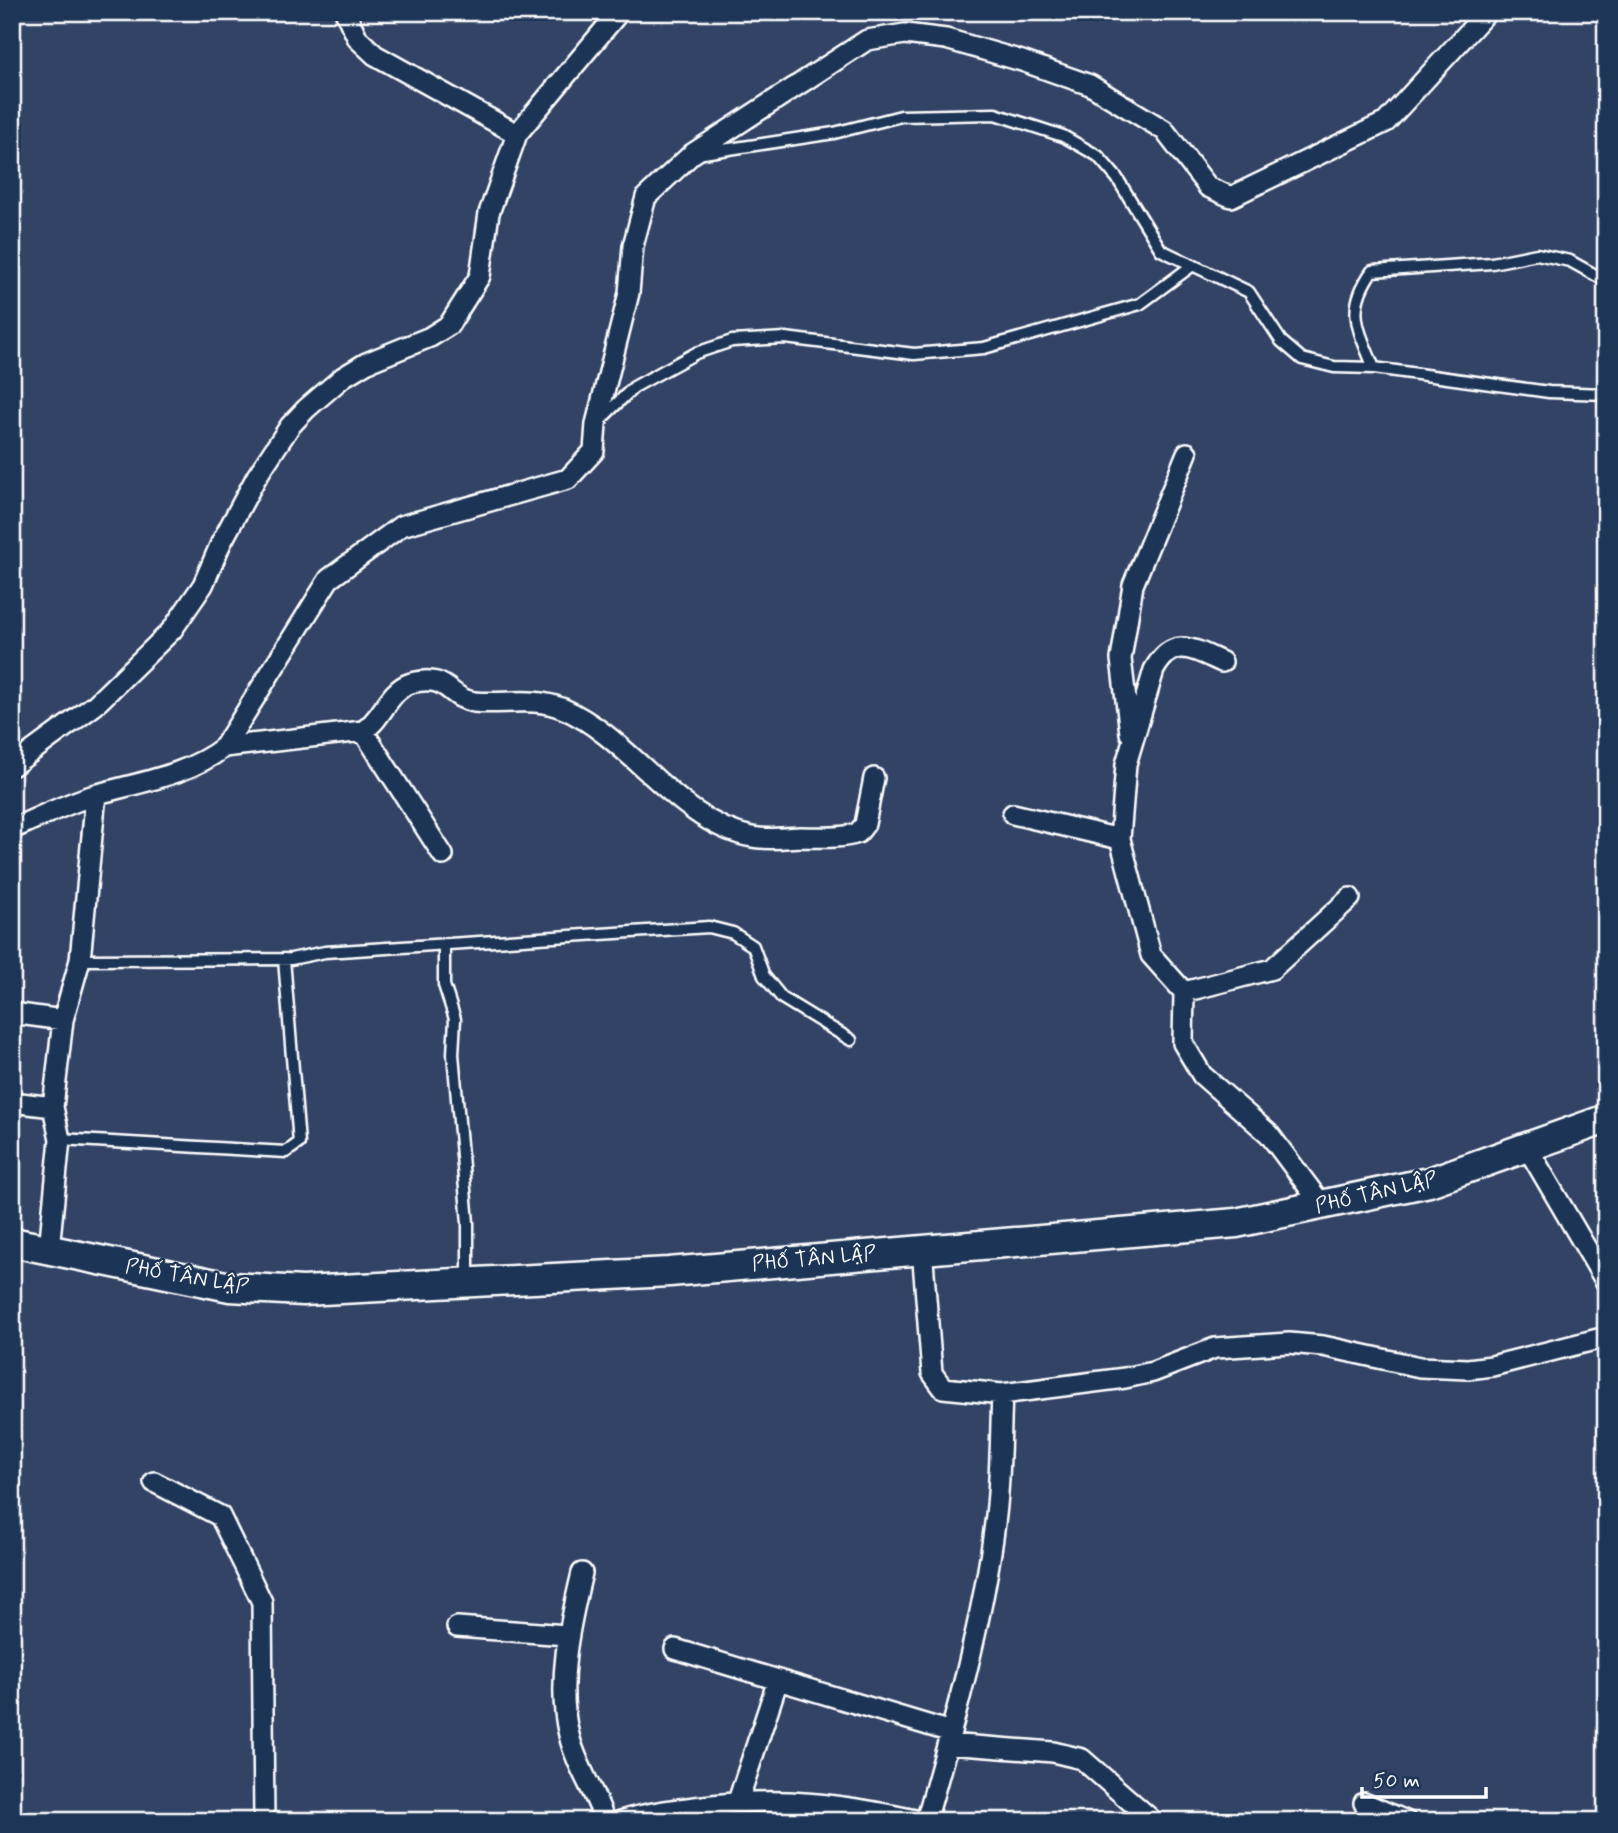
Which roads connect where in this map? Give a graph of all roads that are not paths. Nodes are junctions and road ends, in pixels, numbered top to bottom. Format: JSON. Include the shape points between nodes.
{"nodes":[{"id":1,"x":345,"y":12,"type":"edge"},
{"id":2,"x":619,"y":12,"type":"edge"},
{"id":3,"x":1488,"y":12,"type":"edge"},
{"id":4,"x":517,"y":134,"type":"junction"},
{"id":5,"x":692,"y":154,"type":"junction"},
{"id":6,"x":1193,"y":265,"type":"junction"},
{"id":7,"x":1606,"y":281,"type":"edge"},
{"id":8,"x":1374,"y":368,"type":"junction"},
{"id":9,"x":1606,"y":394,"type":"edge"},
{"id":10,"x":596,"y":424,"type":"junction"},
{"id":11,"x":1187,"y":453,"type":"dead end"},
{"id":12,"x":1222,"y":662,"type":"dead end"},
{"id":13,"x":363,"y":731,"type":"junction"},
{"id":14,"x":1131,"y":741,"type":"junction"},
{"id":15,"x":224,"y":747,"type":"junction"},
{"id":16,"x":12,"y":766,"type":"edge"},
{"id":17,"x":874,"y":778,"type":"dead end"},
{"id":18,"x":96,"y":794,"type":"junction"},
{"id":19,"x":1013,"y":814,"type":"dead end"},
{"id":20,"x":12,"y":828,"type":"edge"},
{"id":21,"x":1120,"y":839,"type":"junction"},
{"id":22,"x":443,"y":855,"type":"dead end"},
{"id":23,"x":1350,"y":898,"type":"dead end"},
{"id":24,"x":444,"y":944,"type":"junction"},
{"id":25,"x":284,"y":959,"type":"junction"},
{"id":26,"x":80,"y":961,"type":"junction"},
{"id":27,"x":1184,"y":992,"type":"junction"},
{"id":28,"x":12,"y":1013,"type":"edge"},
{"id":29,"x":63,"y":1020,"type":"junction"},
{"id":30,"x":852,"y":1040,"type":"dead end"},
{"id":31,"x":12,"y":1102,"type":"edge"},
{"id":32,"x":53,"y":1107,"type":"junction"},
{"id":33,"x":1606,"y":1119,"type":"edge"},
{"id":34,"x":60,"y":1139,"type":"junction"},
{"id":35,"x":1527,"y":1147,"type":"junction"},
{"id":36,"x":1322,"y":1205,"type":"junction"},
{"id":37,"x":12,"y":1242,"type":"edge"},
{"id":38,"x":922,"y":1248,"type":"junction"},
{"id":39,"x":49,"y":1250,"type":"junction"},
{"id":40,"x":1606,"y":1282,"type":"edge"},
{"id":41,"x":468,"y":1283,"type":"junction"},
{"id":42,"x":1606,"y":1338,"type":"edge"},
{"id":43,"x":1002,"y":1394,"type":"junction"},
{"id":44,"x":154,"y":1482,"type":"dead end"},
{"id":45,"x":582,"y":1573,"type":"dead end"},
{"id":46,"x":457,"y":1627,"type":"dead end"},
{"id":47,"x":567,"y":1635,"type":"junction"},
{"id":48,"x":675,"y":1649,"type":"dead end"},
{"id":49,"x":778,"y":1680,"type":"junction"},
{"id":50,"x":950,"y":1738,"type":"junction"},
{"id":51,"x":738,"y":1801,"type":"junction"},
{"id":52,"x":1364,"y":1803,"type":"dead end"},
{"id":53,"x":264,"y":1821,"type":"edge"},
{"id":54,"x":605,"y":1821,"type":"edge"},
{"id":55,"x":621,"y":1821,"type":"edge"},
{"id":56,"x":920,"y":1821,"type":"edge"},
{"id":57,"x":926,"y":1821,"type":"edge"},
{"id":58,"x":1153,"y":1821,"type":"edge"},
{"id":59,"x":1406,"y":1821,"type":"edge"}],
"edges":[{"from":1,"to":4,"type":"street","via":[[358,39],[375,55]]},
{"from":2,"to":4,"type":"street"},
{"from":3,"to":5,"type":"street","via":[[1386,122],[1231,197],[1208,187],[1164,130],[1090,85],[959,43],[905,34],[867,40]]},
{"from":4,"to":16,"type":"street","via":[[489,213],[480,276],[449,325],[366,363],[306,409],[257,476],[204,585],[172,630],[95,705]]},
{"from":5,"to":6,"type":"lane","via":[[834,133],[901,116],[995,114],[1088,148],[1117,178],[1161,250]]},
{"from":5,"to":10,"type":"street","via":[[646,197],[633,246],[629,293]]},
{"from":6,"to":8,"type":"lane","via":[[1249,292],[1281,341],[1302,359],[1334,368]]},
{"from":6,"to":10,"type":"lane","via":[[1140,304],[974,350],[914,354],[785,338],[732,341],[696,353],[634,387]]},
{"from":7,"to":8,"type":"lane","via":[[1570,261],[1537,254],[1492,263],[1372,271],[1358,291],[1354,318]]},
{"from":8,"to":9,"type":"lane","via":[[1549,392]]},
{"from":10,"to":15,"type":"street","via":[[594,451],[568,479],[401,526],[330,579]]},
{"from":11,"to":14,"type":"street","via":[[1133,585],[1121,659]]},
{"from":12,"to":14,"type":"street","via":[[1180,647],[1161,658]]},
{"from":13,"to":15,"type":"street"},
{"from":13,"to":17,"type":"street","via":[[377,720],[397,691],[411,683],[439,682],[471,701],[552,705],[592,726],[710,820],[754,838],[858,833],[865,824]]},
{"from":13,"to":22,"type":"street"},
{"from":14,"to":21,"type":"street"},
{"from":15,"to":18,"type":"street","via":[[192,766]]},
{"from":18,"to":20,"type":"street"},
{"from":18,"to":26,"type":"street"},
{"from":19,"to":21,"type":"street"},
{"from":21,"to":27,"type":"street","via":[[1151,955]]},
{"from":23,"to":27,"type":"street","via":[[1272,969]]},
{"from":24,"to":25,"type":"lane"},
{"from":24,"to":30,"type":"lane","via":[[709,927],[733,933],[753,946],[764,976],[782,998]]},
{"from":24,"to":41,"type":"lane","via":[[444,985],[456,1018],[453,1054],[468,1223]]},
{"from":25,"to":26,"type":"lane"},
{"from":25,"to":34,"type":"lane","via":[[299,1143],[286,1152]]},
{"from":26,"to":29,"type":"street"},
{"from":27,"to":36,"type":"street","via":[[1183,1043],[1202,1075],[1269,1134]]},
{"from":28,"to":29,"type":"street"},
{"from":29,"to":32,"type":"street"},
{"from":31,"to":32,"type":"street"},
{"from":32,"to":34,"type":"street"},
{"from":33,"to":35,"type":"main road","name":"PHỐ TÂN LẬP"},
{"from":34,"to":39,"type":"street"},
{"from":35,"to":36,"type":"main road","name":"PHỐ TÂN LẬP","via":[[1429,1182]]},
{"from":35,"to":40,"type":"street"},
{"from":36,"to":38,"type":"main road","name":"PHỐ TÂN LẬP","via":[[1236,1223]]},
{"from":37,"to":39,"type":"main road","name":"PHỐ TÂN LẬP"},
{"from":38,"to":41,"type":"main road","name":"PHỐ TÂN LẬP","via":[[669,1272]]},
{"from":38,"to":43,"type":"street","via":[[934,1380],[943,1388]]},
{"from":39,"to":41,"type":"main road","name":"PHỐ TÂN LẬP","via":[[230,1287],[303,1291]]},
{"from":42,"to":43,"type":"street","via":[[1492,1366],[1448,1369],[1307,1344],[1231,1346],[1200,1352],[1140,1375]]},
{"from":43,"to":50,"type":"street","via":[[990,1555]]},
{"from":44,"to":53,"type":"street","via":[[219,1516],[262,1602]]},
{"from":45,"to":47,"type":"street"},
{"from":46,"to":47,"type":"street"},
{"from":47,"to":54,"type":"street","via":[[569,1735]]},
{"from":48,"to":49,"type":"street"},
{"from":49,"to":50,"type":"street"},
{"from":49,"to":51,"type":"street"},
{"from":50,"to":57,"type":"street"},
{"from":50,"to":58,"type":"street","via":[[1082,1759]]},
{"from":51,"to":55,"type":"street","via":[[646,1813]]},
{"from":51,"to":56,"type":"street","via":[[817,1802]]},
{"from":52,"to":59,"type":"street"}]}
